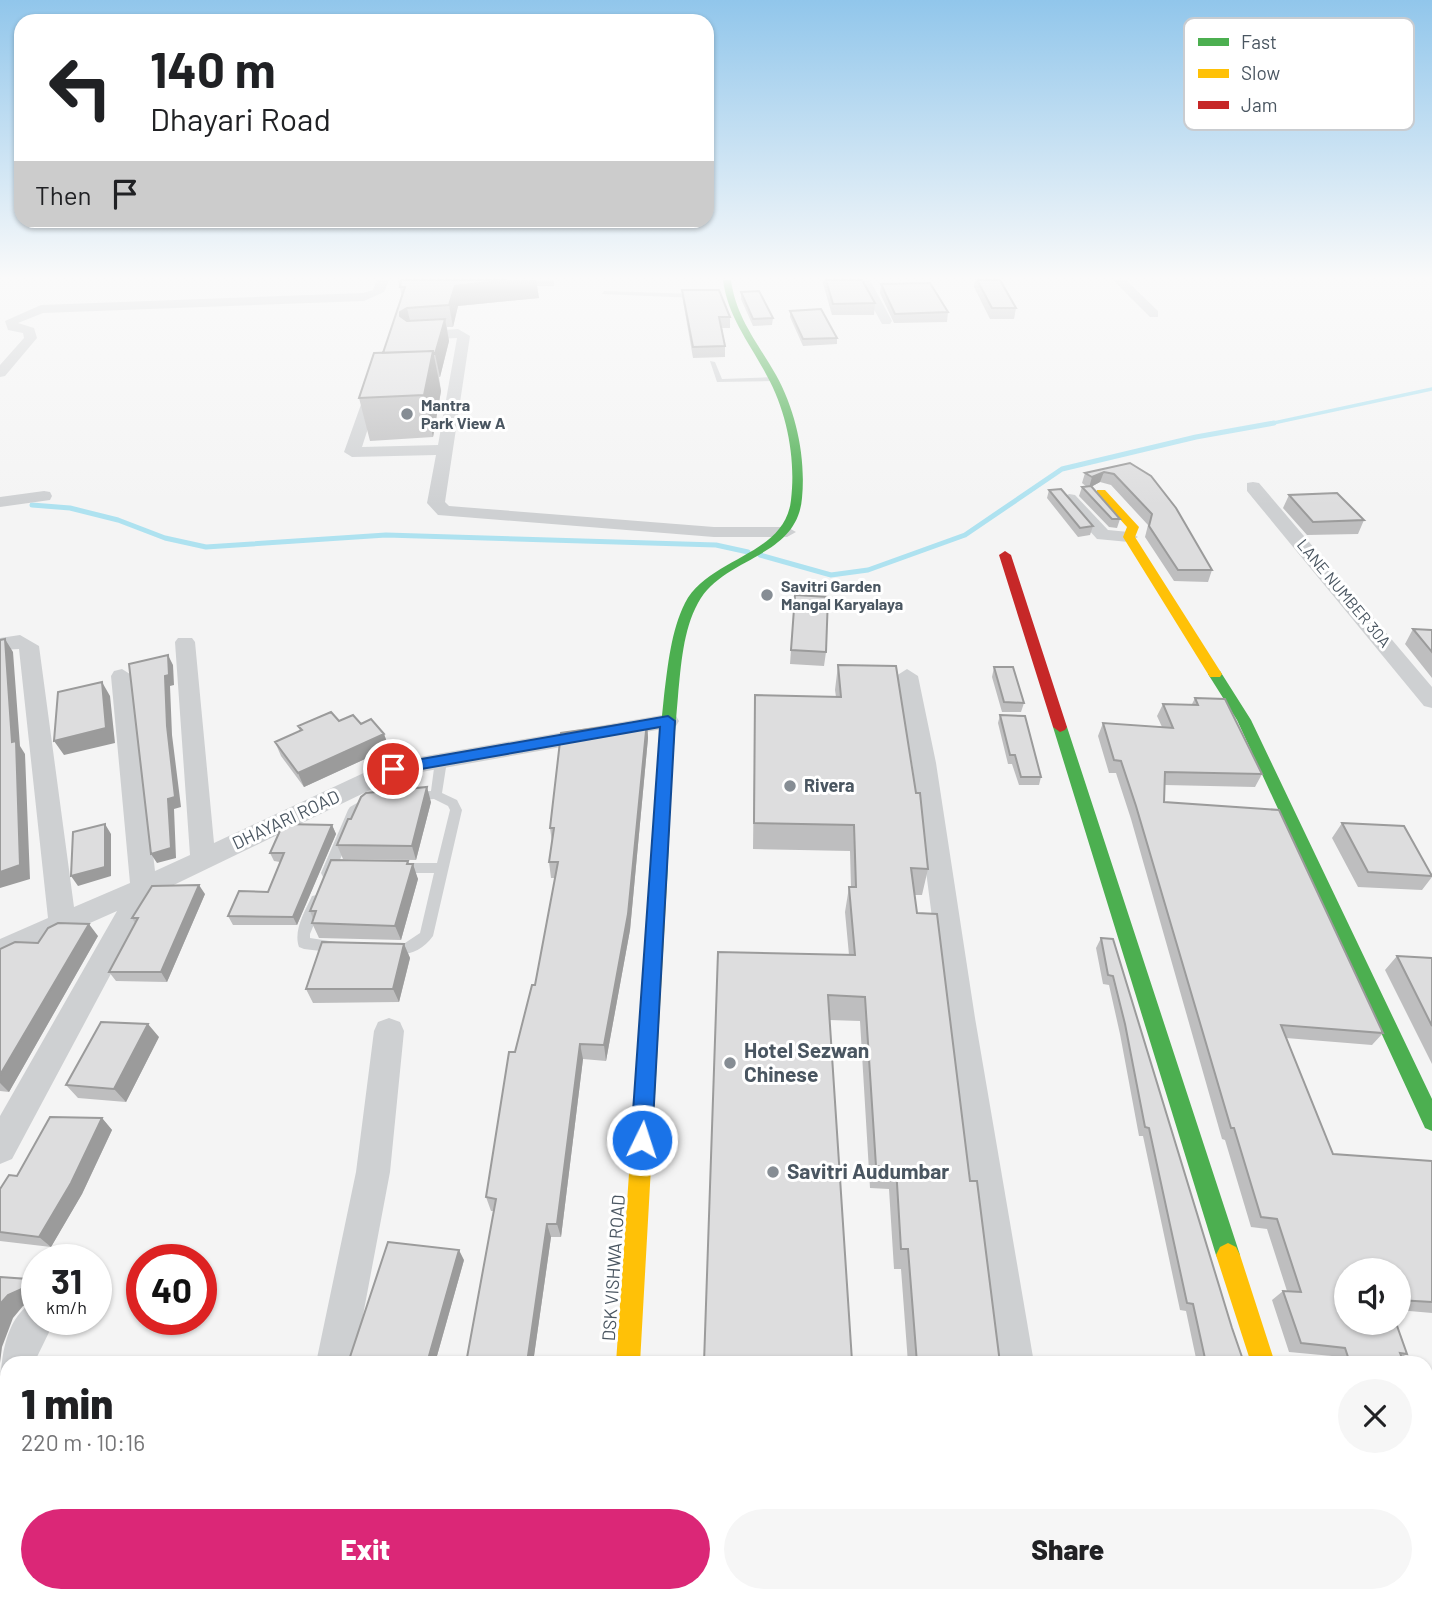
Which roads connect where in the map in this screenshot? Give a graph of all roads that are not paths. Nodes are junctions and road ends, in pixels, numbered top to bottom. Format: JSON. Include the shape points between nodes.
{"nodes":[{"id":1,"x":17,"y":355,"type":"edge"},
{"id":2,"x":458,"y":355,"type":"edge"},
{"id":3,"x":758,"y":355,"type":"edge"},
{"id":4,"x":712,"y":362,"type":"edge"},
{"id":5,"x":0,"y":373,"type":"edge"},
{"id":6,"x":774,"y":379,"type":"junction"},
{"id":7,"x":380,"y":383,"type":"edge"},
{"id":8,"x":444,"y":450,"type":"junction"},
{"id":9,"x":1253,"y":487,"type":"dead end"},
{"id":10,"x":1101,"y":492,"type":"dead end"},
{"id":11,"x":44,"y":496,"type":"dead end"},
{"id":12,"x":1069,"y":499,"type":"edge"},
{"id":13,"x":0,"y":502,"type":"edge"},
{"id":14,"x":781,"y":536,"type":"junction"},
{"id":15,"x":1129,"y":537,"type":"junction"},
{"id":16,"x":1005,"y":555,"type":"dead end"},
{"id":17,"x":185,"y":642,"type":"dead end"},
{"id":18,"x":0,"y":644,"type":"edge"},
{"id":19,"x":122,"y":676,"type":"dead end"},
{"id":20,"x":907,"y":676,"type":"dead end"},
{"id":21,"x":1432,"y":701,"type":"edge"},
{"id":22,"x":668,"y":721,"type":"junction"},
{"id":23,"x":441,"y":761,"type":"junction"},
{"id":24,"x":436,"y":794,"type":"junction"},
{"id":25,"x":203,"y":860,"type":"junction"},
{"id":26,"x":386,"y":868,"type":"edge"},
{"id":27,"x":442,"y":868,"type":"junction"},
{"id":28,"x":144,"y":888,"type":"junction"},
{"id":29,"x":62,"y":924,"type":"junction"},
{"id":30,"x":354,"y":948,"type":"edge"},
{"id":31,"x":381,"y":948,"type":"edge"},
{"id":32,"x":0,"y":951,"type":"edge"},
{"id":33,"x":389,"y":1031,"type":"dead end"},
{"id":34,"x":11,"y":1109,"type":"edge"},
{"id":35,"x":1432,"y":1121,"type":"edge"},
{"id":36,"x":0,"y":1148,"type":"edge"},
{"id":37,"x":28,"y":1335,"type":"edge"},
{"id":38,"x":17,"y":1356,"type":"edge"},
{"id":39,"x":336,"y":1356,"type":"edge"},
{"id":40,"x":628,"y":1356,"type":"edge"},
{"id":41,"x":1014,"y":1356,"type":"edge"},
{"id":42,"x":1262,"y":1356,"type":"edge"}],
"edges":[{"from":1,"to":5,"type":"street"},
{"from":2,"to":8,"type":"street","via":[[449,383]]},
{"from":3,"to":6,"type":"street"},
{"from":4,"to":6,"type":"lane","via":[[719,381]]},
{"from":6,"to":14,"type":"street","via":[[785,405],[797,495],[794,518]]},
{"from":7,"to":8,"type":"street","via":[[352,452]]},
{"from":8,"to":14,"type":"street","via":[[436,503],[444,511]]},
{"from":9,"to":21,"type":"street","name":"LANE NUMBER 30A"},
{"from":10,"to":15,"type":"street","via":[[1133,527]]},
{"from":11,"to":13,"type":"street"},
{"from":12,"to":15,"type":"street","via":[[1102,534]]},
{"from":14,"to":22,"type":"street","name":"DSK VISHWA ROAD","via":[[702,587],[690,607],[679,648]]},
{"from":15,"to":35,"type":"street","via":[[1244,720]]},
{"from":16,"to":42,"type":"street"},
{"from":17,"to":25,"type":"street"},
{"from":18,"to":29,"type":"street","via":[[20,641],[29,646]]},
{"from":19,"to":28,"type":"street"},
{"from":20,"to":41,"type":"street"},
{"from":22,"to":23,"type":"street","name":"DHAYARI ROAD"},
{"from":22,"to":40,"type":"street","name":"DSK VISHWA ROAD"},
{"from":23,"to":24,"type":"lane"},
{"from":23,"to":25,"type":"street","name":"DHAYARI ROAD","via":[[393,769]]},
{"from":24,"to":27,"type":"lane","via":[[453,803],[456,810]]},
{"from":24,"to":30,"type":"lane","via":[[370,799],[354,810],[338,867],[303,934],[304,943],[313,947]]},
{"from":25,"to":28,"type":"street","name":"DHAYARI ROAD"},
{"from":26,"to":27,"type":"lane"},
{"from":27,"to":31,"type":"lane","via":[[426,936],[408,949]]},
{"from":28,"to":29,"type":"street","name":"DHAYARI ROAD"},
{"from":28,"to":34,"type":"street"},
{"from":29,"to":32,"type":"street","name":"DHAYARI ROAD"},
{"from":33,"to":39,"type":"street","via":[[373,1172]]},
{"from":34,"to":36,"type":"street"},
{"from":37,"to":38,"type":"street"}]}
